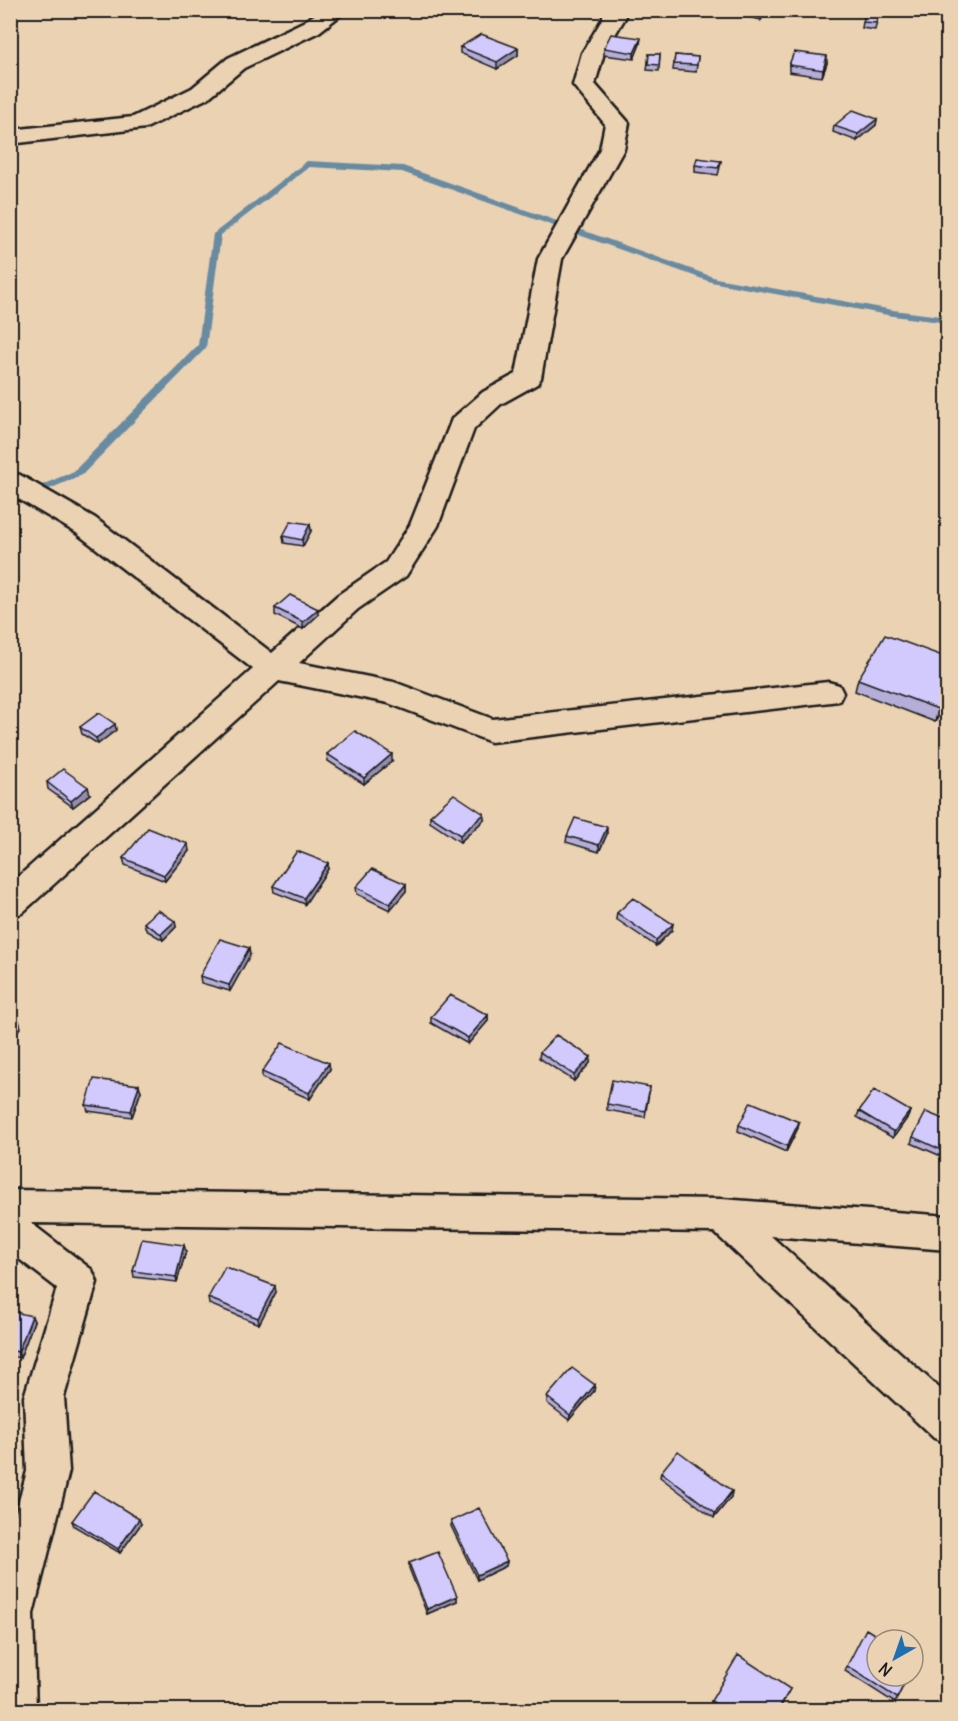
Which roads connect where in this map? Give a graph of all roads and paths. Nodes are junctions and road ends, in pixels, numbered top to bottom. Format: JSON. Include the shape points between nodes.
{"nodes":[{"id":1,"x":337,"y":10,"type":"edge"},
{"id":2,"x":614,"y":10,"type":"edge"},
{"id":3,"x":10,"y":137,"type":"edge"},
{"id":4,"x":10,"y":481,"type":"edge"},
{"id":5,"x":273,"y":669,"type":"junction"},
{"id":6,"x":828,"y":693,"type":"dead end"},
{"id":7,"x":10,"y":904,"type":"edge"},
{"id":8,"x":10,"y":1206,"type":"edge"},
{"id":9,"x":722,"y":1216,"type":"junction"},
{"id":10,"x":10,"y":1229,"type":"edge"},
{"id":11,"x":948,"y":1233,"type":"edge"},
{"id":12,"x":948,"y":1424,"type":"edge"},
{"id":13,"x":14,"y":1710,"type":"edge"}],
"edges":[{"from":1,"to":3,"type":"street","via":[[236,63],[200,93],[138,123]]},
{"from":2,"to":5,"type":"street","via":[[614,18],[593,53],[584,85],[617,123],[612,149],[550,259],[528,378],[492,398],[462,425],[424,526],[396,569],[348,602]]},
{"from":4,"to":5,"type":"street","via":[[85,525]]},
{"from":5,"to":6,"type":"street","via":[[394,693],[491,731]]},
{"from":5,"to":7,"type":"street"},
{"from":8,"to":9,"type":"street"},
{"from":9,"to":11,"type":"street"},
{"from":9,"to":12,"type":"street"},
{"from":10,"to":13,"type":"street","via":[[78,1282],[44,1397],[48,1471],[11,1614]]}]}
